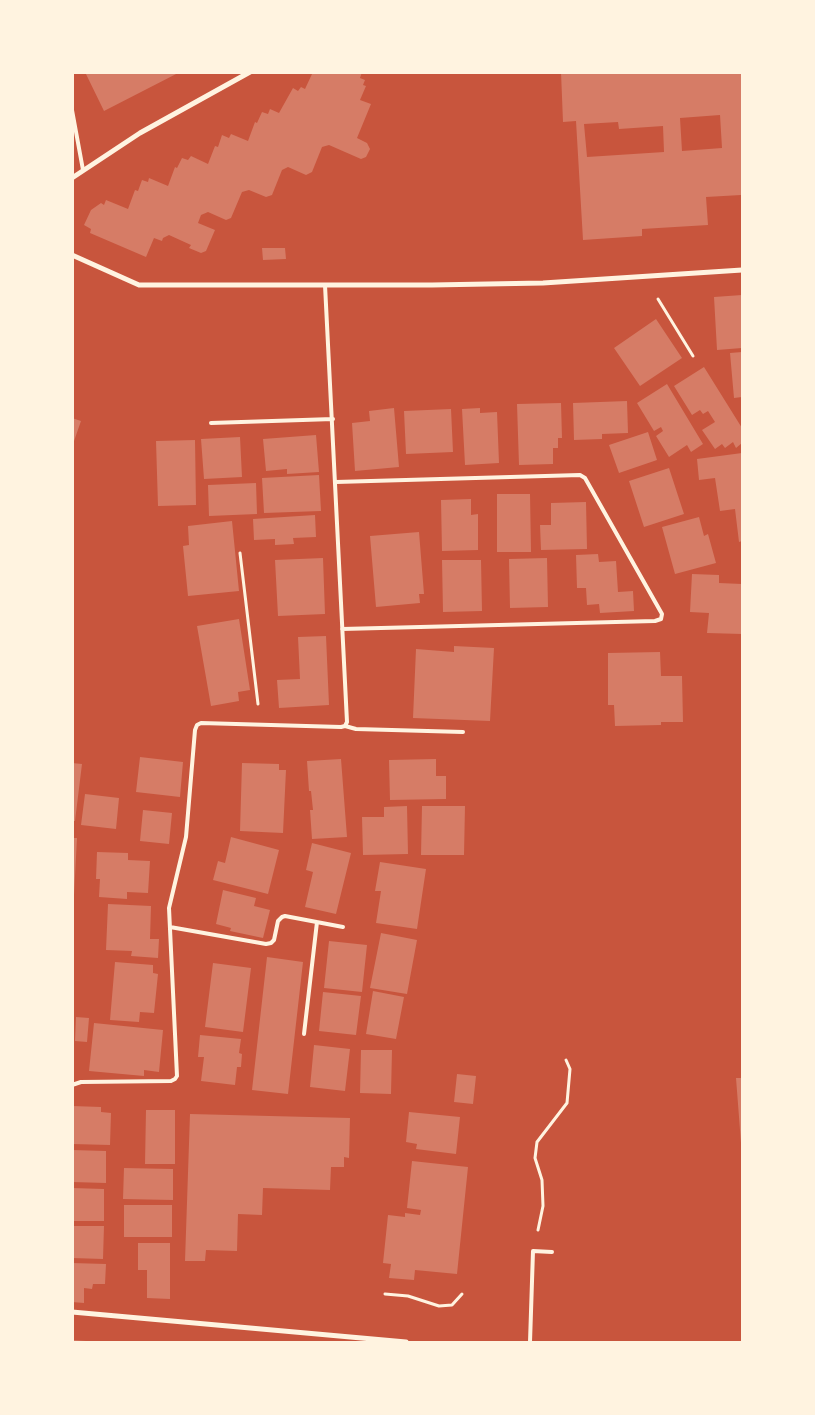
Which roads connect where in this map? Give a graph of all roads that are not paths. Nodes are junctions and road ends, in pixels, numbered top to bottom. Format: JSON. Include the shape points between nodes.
{"nodes":[{"id":1,"x":250,"y":72,"type":"edge"},
{"id":2,"x":72,"y":110,"type":"edge"},
{"id":3,"x":83,"y":170,"type":"junction"},
{"id":4,"x":72,"y":178,"type":"edge"},
{"id":5,"x":72,"y":255,"type":"edge"},
{"id":6,"x":742,"y":270,"type":"edge"},
{"id":7,"x":325,"y":285,"type":"junction"},
{"id":8,"x":333,"y":419,"type":"junction"},
{"id":9,"x":211,"y":423,"type":"dead end"},
{"id":10,"x":336,"y":482,"type":"junction"},
{"id":11,"x":342,"y":628,"type":"junction"},
{"id":12,"x":345,"y":726,"type":"junction"},
{"id":13,"x":463,"y":732,"type":"dead end"},
{"id":14,"x":317,"y":922,"type":"junction"},
{"id":15,"x":170,"y":927,"type":"junction"},
{"id":16,"x":343,"y":927,"type":"dead end"},
{"id":17,"x":304,"y":1034,"type":"dead end"},
{"id":18,"x":72,"y":1085,"type":"edge"},
{"id":19,"x":552,"y":1252,"type":"dead end"},
{"id":20,"x":72,"y":1312,"type":"edge"},
{"id":21,"x":406,"y":1342,"type":"edge"},
{"id":22,"x":530,"y":1342,"type":"edge"}],
"edges":[{"from":1,"to":3,"type":"street","via":[[140,133]]},
{"from":2,"to":3,"type":"lane"},
{"from":3,"to":4,"type":"street"},
{"from":5,"to":7,"type":"street","via":[[138,285]]},
{"from":6,"to":7,"type":"street","via":[[543,283]]},
{"from":7,"to":8,"type":"lane"},
{"from":8,"to":9,"type":"lane"},
{"from":8,"to":10,"type":"lane"},
{"from":10,"to":11,"type":"lane"},
{"from":10,"to":11,"type":"lane","via":[[580,475],[585,478],[662,614],[661,619],[655,621]]},
{"from":11,"to":12,"type":"lane"},
{"from":12,"to":13,"type":"lane"},
{"from":12,"to":15,"type":"lane","via":[[201,724],[195,730],[186,837],[169,908]]},
{"from":14,"to":15,"type":"lane","via":[[282,917],[274,940],[266,944]]},
{"from":14,"to":16,"type":"lane"},
{"from":14,"to":17,"type":"lane"},
{"from":15,"to":18,"type":"lane","via":[[176,1079]]},
{"from":19,"to":22,"type":"lane","via":[[533,1250]]},
{"from":20,"to":21,"type":"street"}]}
